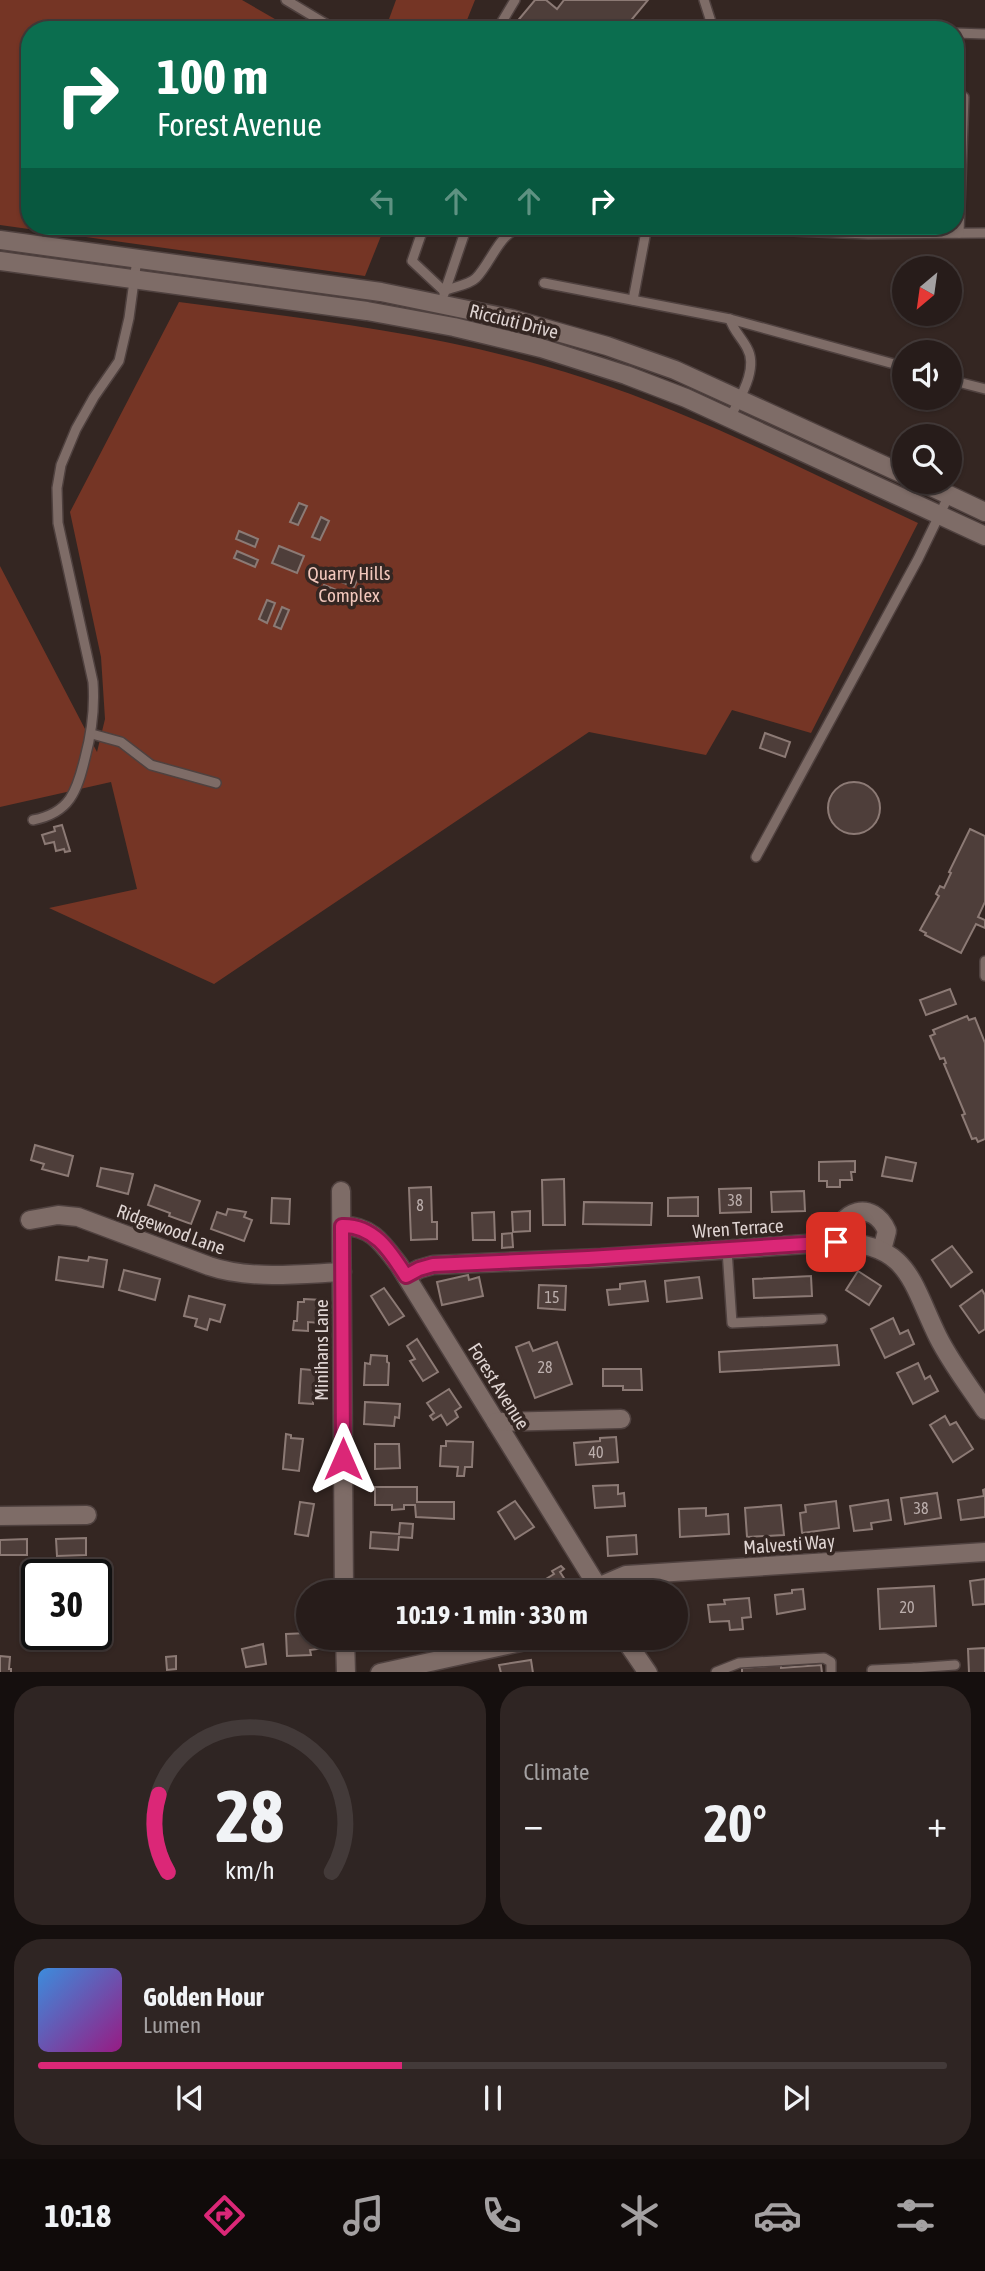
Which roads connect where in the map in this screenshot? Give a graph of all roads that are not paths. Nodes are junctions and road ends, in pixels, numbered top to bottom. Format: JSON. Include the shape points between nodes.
{"nodes":[{"id":1,"x":286,"y":0,"type":"edge"},
{"id":2,"x":515,"y":0,"type":"edge"},
{"id":3,"x":704,"y":0,"type":"edge"},
{"id":4,"x":321,"y":21,"type":"edge"},
{"id":5,"x":503,"y":21,"type":"edge"},
{"id":6,"x":709,"y":21,"type":"edge"},
{"id":7,"x":964,"y":33,"type":"edge"},
{"id":8,"x":985,"y":34,"type":"edge"},
{"id":9,"x":964,"y":233,"type":"edge"},
{"id":10,"x":985,"y":233,"type":"edge"},
{"id":11,"x":421,"y":235,"type":"edge"},
{"id":12,"x":464,"y":235,"type":"edge"},
{"id":13,"x":508,"y":235,"type":"edge"},
{"id":14,"x":644,"y":235,"type":"edge"},
{"id":15,"x":505,"y":237,"type":"joint"},
{"id":16,"x":0,"y":240,"type":"edge"},
{"id":17,"x":137,"y":259,"type":"junction"},
{"id":18,"x":0,"y":261,"type":"edge"},
{"id":19,"x":135,"y":279,"type":"junction"},
{"id":20,"x":544,"y":283,"type":"dead end"},
{"id":21,"x":443,"y":297,"type":"junction"},
{"id":22,"x":633,"y":300,"type":"junction"},
{"id":23,"x":730,"y":319,"type":"junction"},
{"id":24,"x":437,"y":324,"type":"junction"},
{"id":25,"x":892,"y":363,"type":"edge"},
{"id":26,"x":962,"y":383,"type":"edge"},
{"id":27,"x":985,"y":389,"type":"edge"},
{"id":28,"x":739,"y":398,"type":"junction"},
{"id":29,"x":730,"y":418,"type":"junction"},
{"id":30,"x":892,"y":469,"type":"edge"},
{"id":31,"x":949,"y":495,"type":"joint"},
{"id":32,"x":985,"y":512,"type":"edge"},
{"id":33,"x":940,"y":515,"type":"junction"},
{"id":34,"x":985,"y":536,"type":"edge"},
{"id":35,"x":92,"y":734,"type":"junction"},
{"id":36,"x":216,"y":783,"type":"dead end"},
{"id":37,"x":33,"y":820,"type":"dead end"},
{"id":38,"x":756,"y":857,"type":"dead end"},
{"id":39,"x":985,"y":961,"type":"edge"},
{"id":40,"x":985,"y":976,"type":"edge"},
{"id":41,"x":341,"y":1191,"type":"dead end"},
{"id":42,"x":30,"y":1220,"type":"dead end"},
{"id":43,"x":342,"y":1226,"type":"junction"},
{"id":44,"x":836,"y":1242,"type":"junction"},
{"id":45,"x":727,"y":1250,"type":"junction"},
{"id":46,"x":882,"y":1250,"type":"junction"},
{"id":47,"x":342,"y":1272,"type":"junction"},
{"id":48,"x":406,"y":1276,"type":"junction"},
{"id":49,"x":822,"y":1319,"type":"dead end"},
{"id":50,"x":985,"y":1410,"type":"edge"},
{"id":51,"x":621,"y":1419,"type":"dead end"},
{"id":52,"x":496,"y":1422,"type":"junction"},
{"id":53,"x":87,"y":1515,"type":"dead end"},
{"id":54,"x":0,"y":1516,"type":"edge"},
{"id":55,"x":985,"y":1552,"type":"edge"},
{"id":56,"x":344,"y":1580,"type":"edge"},
{"id":57,"x":593,"y":1580,"type":"edge"},
{"id":58,"x":617,"y":1580,"type":"edge"},
{"id":59,"x":345,"y":1650,"type":"edge"},
{"id":60,"x":483,"y":1650,"type":"edge"},
{"id":61,"x":632,"y":1650,"type":"edge"},
{"id":62,"x":955,"y":1665,"type":"dead end"},
{"id":63,"x":872,"y":1670,"type":"dead end"},
{"id":64,"x":914,"y":1670,"type":"edge"},
{"id":65,"x":346,"y":1672,"type":"edge"},
{"id":66,"x":380,"y":1672,"type":"edge"},
{"id":67,"x":648,"y":1672,"type":"edge"},
{"id":68,"x":716,"y":1672,"type":"edge"},
{"id":69,"x":831,"y":1672,"type":"edge"}],
"edges":[{"from":1,"to":4,"type":"lane"},
{"from":2,"to":5,"type":"lane"},
{"from":3,"to":6,"type":"lane"},
{"from":7,"to":8,"type":"lane"},
{"from":9,"to":10,"type":"lane"},
{"from":11,"to":21,"type":"lane","via":[[411,261]]},
{"from":12,"to":21,"type":"lane"},
{"from":13,"to":15,"type":"lane"},
{"from":14,"to":22,"type":"lane"},
{"from":15,"to":21,"type":"lane","via":[[474,280]]},
{"from":16,"to":17,"type":"street","name":"Ricciuti Drive"},
{"from":17,"to":19,"type":"lane"},
{"from":17,"to":21,"type":"street","name":"Ricciuti Drive"},
{"from":18,"to":19,"type":"street","name":"Ricciuti Drive"},
{"from":19,"to":24,"type":"street","name":"Ricciuti Drive"},
{"from":19,"to":35,"type":"lane","via":[[119,361],[76,429],[57,488],[58,523],[93,682]]},
{"from":20,"to":22,"type":"lane"},
{"from":21,"to":24,"type":"lane"},
{"from":21,"to":28,"type":"street","name":"Ricciuti Drive","via":[[630,353]]},
{"from":22,"to":23,"type":"lane"},
{"from":23,"to":25,"type":"lane"},
{"from":23,"to":28,"type":"lane","via":[[752,360]]},
{"from":24,"to":29,"type":"street","name":"Ricciuti Drive","via":[[595,364]]},
{"from":26,"to":27,"type":"lane"},
{"from":28,"to":29,"type":"lane"},
{"from":28,"to":30,"type":"street","name":"Ricciuti Drive"},
{"from":29,"to":33,"type":"street","name":"Ricciuti Drive"},
{"from":31,"to":32,"type":"street"},
{"from":31,"to":33,"type":"lane"},
{"from":33,"to":34,"type":"street","name":"Ricciuti Drive"},
{"from":33,"to":38,"type":"lane"},
{"from":35,"to":36,"type":"lane","via":[[121,742],[150,765]]},
{"from":35,"to":37,"type":"lane","via":[[71,798],[54,814]]},
{"from":39,"to":40,"type":"lane"},
{"from":41,"to":43,"type":"street","name":"Minihans Lane"},
{"from":42,"to":47,"type":"street","name":"Ridgewood Lane","via":[[78,1217],[230,1272]]},
{"from":43,"to":47,"type":"street","name":"Minihans Lane"},
{"from":43,"to":48,"type":"street","name":"Forest Avenue","via":[[373,1234]]},
{"from":44,"to":45,"type":"street","name":"Wren Terrace"},
{"from":44,"to":46,"type":"street","name":"Wren Terrace"},
{"from":44,"to":46,"type":"street","via":[[843,1221],[866,1212],[881,1220],[887,1231]]},
{"from":45,"to":48,"type":"street","name":"Wren Terrace","via":[[433,1265]]},
{"from":45,"to":49,"type":"lane","via":[[732,1322]]},
{"from":46,"to":50,"type":"street","via":[[899,1262],[911,1279],[939,1338]]},
{"from":47,"to":56,"type":"street","name":"Minihans Lane"},
{"from":48,"to":52,"type":"street","name":"Forest Avenue"},
{"from":51,"to":52,"type":"street"},
{"from":52,"to":57,"type":"street","name":"Forest Avenue"},
{"from":53,"to":54,"type":"street"},
{"from":55,"to":58,"type":"street","name":"Malvesti Way","via":[[626,1575]]},
{"from":59,"to":65,"type":"street"},
{"from":60,"to":66,"type":"street"},
{"from":61,"to":67,"type":"street"},
{"from":62,"to":64,"type":"lane"},
{"from":63,"to":64,"type":"lane"},
{"from":68,"to":69,"type":"lane","via":[[739,1663],[824,1658],[831,1662]]}]}
